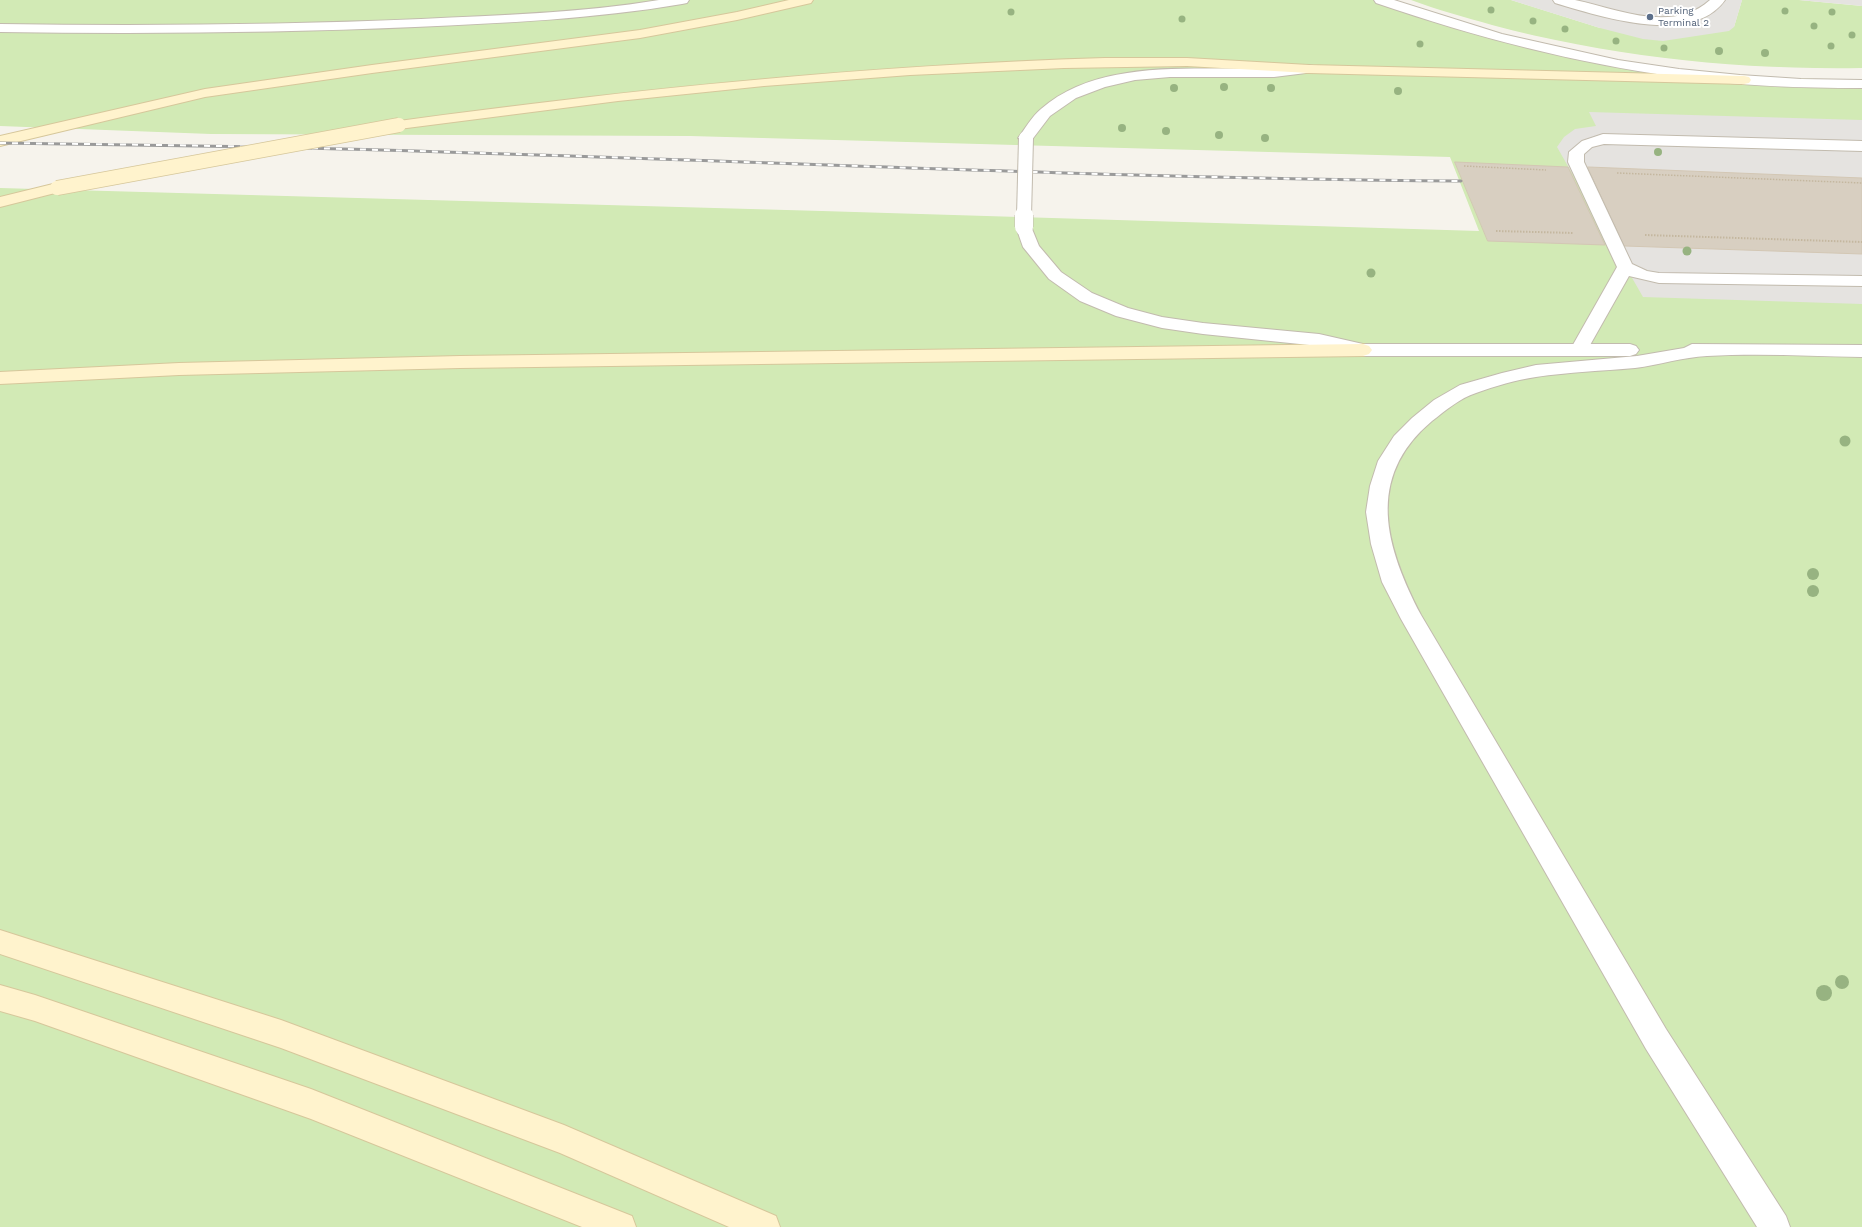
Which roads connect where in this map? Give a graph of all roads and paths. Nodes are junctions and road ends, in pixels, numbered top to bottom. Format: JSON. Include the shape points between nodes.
{"nodes":[{"id":1,"x":682,"y":0,"type":"edge"},
{"id":2,"x":806,"y":0,"type":"edge"},
{"id":3,"x":1381,"y":0,"type":"edge"},
{"id":4,"x":1560,"y":0,"type":"edge"},
{"id":5,"x":1718,"y":0,"type":"edge"},
{"id":6,"x":0,"y":28,"type":"edge"},
{"id":7,"x":1309,"y":69,"type":"junction"},
{"id":8,"x":1744,"y":80,"type":"junction"},
{"id":9,"x":1862,"y":84,"type":"edge"},
{"id":10,"x":0,"y":141,"type":"edge"},
{"id":11,"x":1862,"y":146,"type":"edge"},
{"id":12,"x":1464,"y":166,"type":"dead end"},
{"id":13,"x":1551,"y":170,"type":"dead end"},
{"id":14,"x":1615,"y":173,"type":"dead end"},
{"id":15,"x":1862,"y":183,"type":"edge"},
{"id":16,"x":0,"y":202,"type":"edge"},
{"id":17,"x":1496,"y":231,"type":"dead end"},
{"id":18,"x":1576,"y":233,"type":"dead end"},
{"id":19,"x":1639,"y":235,"type":"dead end"},
{"id":20,"x":1862,"y":242,"type":"edge"},
{"id":21,"x":1625,"y":267,"type":"junction"},
{"id":22,"x":1862,"y":281,"type":"edge"},
{"id":23,"x":1363,"y":350,"type":"junction"},
{"id":24,"x":1579,"y":350,"type":"junction"},
{"id":25,"x":1706,"y":350,"type":"junction"},
{"id":26,"x":1862,"y":351,"type":"edge"},
{"id":27,"x":0,"y":378,"type":"edge"},
{"id":28,"x":0,"y":942,"type":"edge"},
{"id":29,"x":0,"y":998,"type":"edge"},
{"id":30,"x":622,"y":1227,"type":"edge"},
{"id":31,"x":765,"y":1227,"type":"edge"},
{"id":32,"x":1775,"y":1227,"type":"edge"}],
"edges":[{"from":1,"to":6,"type":"street","via":[[620,9],[518,18],[355,26],[144,30]]},
{"from":2,"to":10,"type":"main road","via":[[640,34],[205,93]]},
{"from":3,"to":8,"type":"street","via":[[1486,34],[1565,53]]},
{"from":4,"to":5,"type":"street","via":[[1621,17],[1665,21],[1684,19],[1703,12]]},
{"from":7,"to":8,"type":"main road"},
{"from":7,"to":16,"type":"main road","bridge":true,"via":[[1167,62],[1026,65],[886,72],[661,92],[399,125],[57,188]]},
{"from":7,"to":23,"type":"street","bridge":true,"via":[[1271,73],[1123,78],[1072,94],[1045,111],[1026,138],[1024,227],[1030,246],[1063,282],[1118,311],[1188,328],[1321,340]]},
{"from":8,"to":9,"type":"street"},
{"from":11,"to":21,"type":"street","via":[[1624,139],[1603,139],[1587,144],[1577,152],[1576,162]]},
{"from":12,"to":13,"type":"path"},
{"from":14,"to":15,"type":"path"},
{"from":17,"to":18,"type":"path"},
{"from":19,"to":20,"type":"path"},
{"from":21,"to":22,"type":"street","via":[[1646,277],[1659,278]]},
{"from":21,"to":24,"type":"street"},
{"from":23,"to":24,"type":"street"},
{"from":23,"to":27,"type":"main road","via":[[460,362],[178,369]]},
{"from":24,"to":25,"type":"street"},
{"from":25,"to":26,"type":"street"},
{"from":25,"to":32,"type":"street","via":[[1631,362],[1536,371],[1467,389],[1441,404],[1401,441],[1388,460],[1376,512],[1393,582],[1412,619],[1656,1039]]},
{"from":28,"to":31,"type":"main road","via":[[281,1034],[564,1140]]},
{"from":29,"to":30,"type":"main road","via":[[310,1104]]}]}
